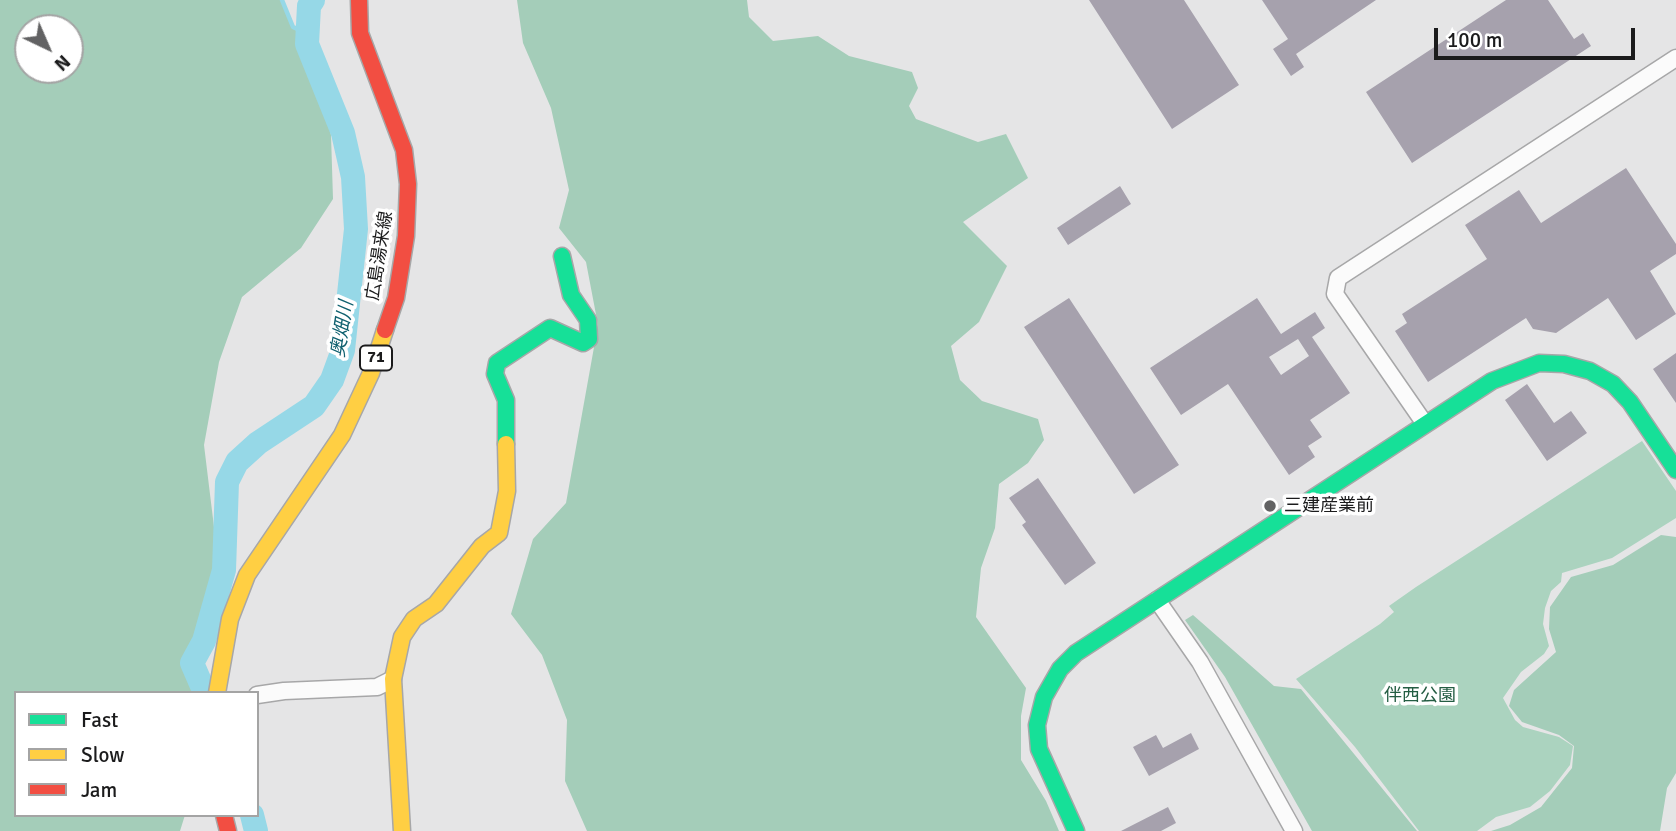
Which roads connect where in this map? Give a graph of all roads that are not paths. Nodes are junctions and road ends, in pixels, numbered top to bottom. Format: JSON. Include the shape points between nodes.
{"nodes":[{"id":1,"x":359,"y":0,"type":"edge"},
{"id":2,"x":1676,"y":58,"type":"edge"},
{"id":3,"x":562,"y":256,"type":"dead end"},
{"id":4,"x":1424,"y":424,"type":"junction"},
{"id":5,"x":1675,"y":467,"type":"edge"},
{"id":6,"x":1157,"y":600,"type":"junction"},
{"id":7,"x":393,"y":679,"type":"junction"},
{"id":8,"x":222,"y":688,"type":"edge"},
{"id":9,"x":259,"y":695,"type":"edge"},
{"id":10,"x":402,"y":831,"type":"edge"},
{"id":11,"x":1076,"y":831,"type":"edge"},
{"id":12,"x":1294,"y":831,"type":"edge"}],
"edges":[{"from":1,"to":8,"type":"street","name":"広島湯来線","number":"71","via":[[360,33],[404,150],[406,236],[396,298],[371,373],[342,435],[247,575],[230,619]]},
{"from":2,"to":4,"type":"street","via":[[1338,278],[1335,294]]},
{"from":3,"to":7,"type":"street","via":[[571,295],[587,320],[589,339],[583,343],[550,328],[497,363],[495,374],[506,400],[503,524],[436,604],[414,619],[402,637]]},
{"from":4,"to":5,"type":"street","via":[[1517,369],[1539,363],[1564,364],[1613,384]]},
{"from":4,"to":6,"type":"street"},
{"from":6,"to":11,"type":"street","via":[[1076,653],[1059,668],[1044,697],[1037,725],[1039,749]]},
{"from":6,"to":12,"type":"street","via":[[1227,707]]},
{"from":7,"to":9,"type":"street","via":[[377,687]]},
{"from":7,"to":10,"type":"street"}]}
